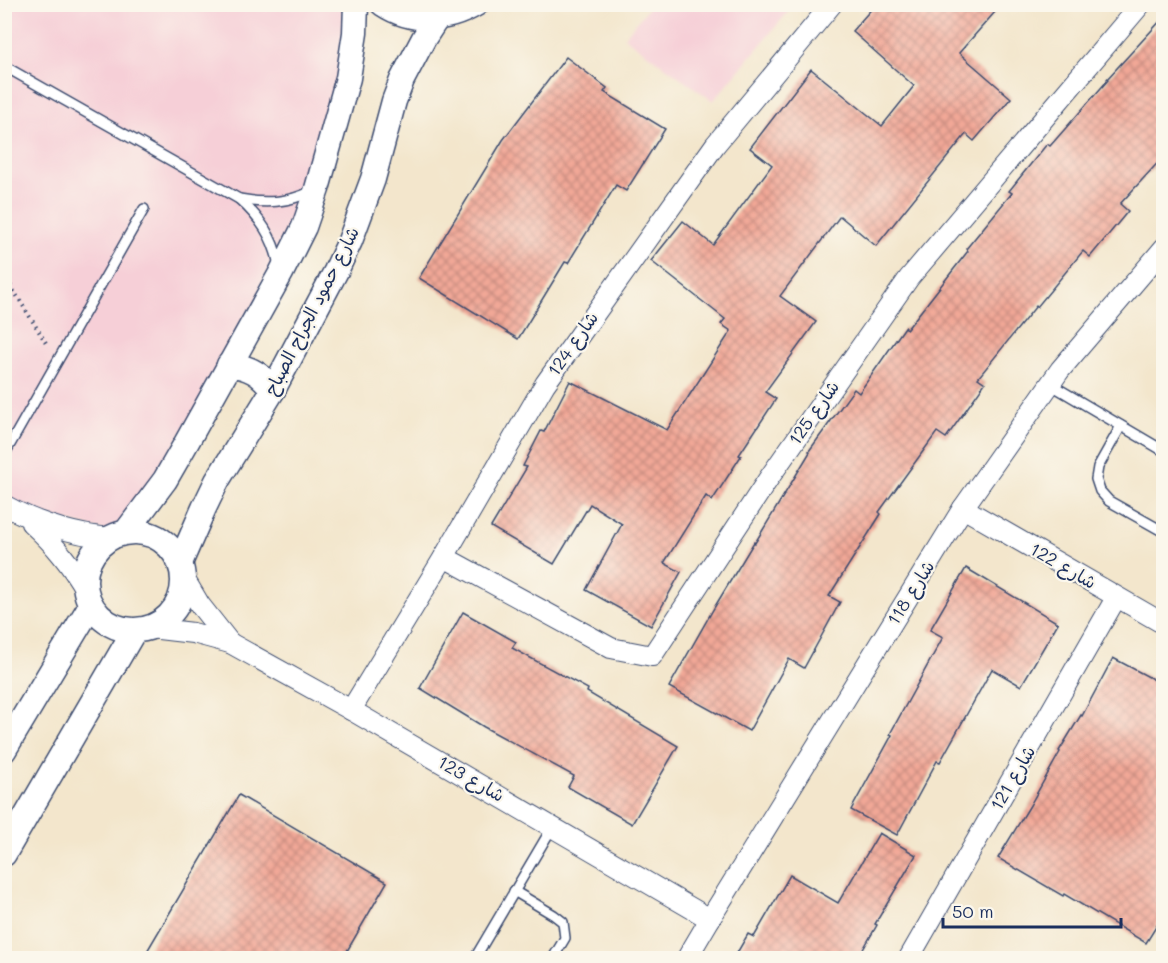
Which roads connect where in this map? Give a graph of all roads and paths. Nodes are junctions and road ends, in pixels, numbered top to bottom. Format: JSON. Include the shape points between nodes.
{"nodes":[{"id":1,"x":356,"y":4,"type":"edge"},
{"id":2,"x":383,"y":4,"type":"edge"},
{"id":3,"x":476,"y":4,"type":"edge"},
{"id":4,"x":832,"y":4,"type":"edge"},
{"id":5,"x":1140,"y":5,"type":"edge"},
{"id":6,"x":437,"y":18,"type":"junction"},
{"id":7,"x":4,"y":66,"type":"edge"},
{"id":8,"x":317,"y":189,"type":"junction"},
{"id":9,"x":239,"y":199,"type":"junction"},
{"id":10,"x":144,"y":209,"type":"dead end"},
{"id":11,"x":1164,"y":248,"type":"edge"},
{"id":12,"x":281,"y":273,"type":"junction"},
{"id":13,"x":4,"y":275,"type":"edge"},
{"id":14,"x":57,"y":361,"type":"junction"},
{"id":15,"x":229,"y":365,"type":"junction"},
{"id":16,"x":1050,"y":384,"type":"junction"},
{"id":17,"x":273,"y":390,"type":"junction"},
{"id":18,"x":1121,"y":426,"type":"junction"},
{"id":19,"x":1164,"y":451,"type":"edge"},
{"id":20,"x":4,"y":455,"type":"edge"},
{"id":21,"x":4,"y":505,"type":"edge"},
{"id":22,"x":963,"y":508,"type":"junction"},
{"id":23,"x":23,"y":515,"type":"junction"},
{"id":24,"x":1164,"y":532,"type":"edge"},
{"id":25,"x":118,"y":535,"type":"junction"},
{"id":26,"x":444,"y":556,"type":"junction"},
{"id":27,"x":182,"y":571,"type":"junction"},
{"id":28,"x":88,"y":598,"type":"junction"},
{"id":29,"x":1116,"y":598,"type":"junction"},
{"id":30,"x":1164,"y":624,"type":"edge"},
{"id":31,"x":142,"y":629,"type":"junction"},
{"id":32,"x":230,"y":643,"type":"junction"},
{"id":33,"x":351,"y":710,"type":"junction"},
{"id":34,"x":4,"y":750,"type":"edge"},
{"id":35,"x":553,"y":826,"type":"junction"},
{"id":36,"x":4,"y":854,"type":"edge"},
{"id":37,"x":514,"y":891,"type":"junction"},
{"id":38,"x":710,"y":919,"type":"junction"},
{"id":39,"x":475,"y":958,"type":"edge"},
{"id":40,"x":553,"y":958,"type":"edge"},
{"id":41,"x":687,"y":958,"type":"edge"},
{"id":42,"x":909,"y":958,"type":"edge"}],
"edges":[{"from":1,"to":8,"type":"street","via":[[356,33],[348,78]]},
{"from":2,"to":6,"type":"street","via":[[414,17]]},
{"from":3,"to":6,"type":"street"},
{"from":4,"to":26,"type":"street","name":"شارع 124","via":[[715,145],[545,384]]},
{"from":5,"to":26,"type":"street","name":"شارع 125","via":[[909,278],[769,477],[652,656],[611,648]]},
{"from":6,"to":17,"type":"street","name":"شارع حمود الجراح الصباح","via":[[398,91],[350,242]]},
{"from":7,"to":9,"type":"lane"},
{"from":8,"to":9,"type":"lane","via":[[271,203]]},
{"from":8,"to":12,"type":"street","via":[[304,227]]},
{"from":9,"to":12,"type":"lane","via":[[268,232]]},
{"from":10,"to":14,"type":"lane"},
{"from":11,"to":16,"type":"street","name":"شارع 118"},
{"from":12,"to":15,"type":"street"},
{"from":13,"to":14,"type":"path"},
{"from":14,"to":20,"type":"lane"},
{"from":15,"to":17,"type":"street","via":[[250,369]]},
{"from":15,"to":25,"type":"street","via":[[165,480]]},
{"from":16,"to":18,"type":"lane"},
{"from":16,"to":22,"type":"street","name":"شارع 118"},
{"from":17,"to":27,"type":"street","name":"شارع حمود الجراح الصباح","via":[[204,508]]},
{"from":18,"to":19,"type":"lane"},
{"from":18,"to":24,"type":"lane","via":[[1098,467],[1100,491],[1109,501]]},
{"from":21,"to":23,"type":"street"},
{"from":22,"to":29,"type":"street","name":"شارع 122"},
{"from":22,"to":38,"type":"street","name":"شارع 118"},
{"from":23,"to":25,"type":"street","via":[[70,532]]},
{"from":23,"to":28,"type":"street","via":[[61,552]]},
{"from":25,"to":27,"type":"street","via":[[148,533],[167,545]]},
{"from":25,"to":28,"type":"street","via":[[100,545],[92,555],[85,577]]},
{"from":26,"to":33,"type":"street","name":"شارع 124"},
{"from":27,"to":31,"type":"street","via":[[182,594],[175,609],[164,621]]},
{"from":27,"to":32,"type":"street","name":"شارع 123","via":[[200,605]]},
{"from":28,"to":31,"type":"street","via":[[109,624],[121,629]]},
{"from":28,"to":34,"type":"street"},
{"from":29,"to":30,"type":"street","name":"شارع 122"},
{"from":29,"to":42,"type":"street","name":"شارع 121"},
{"from":31,"to":32,"type":"street","name":"شارع 123","via":[[193,633]]},
{"from":31,"to":36,"type":"street"},
{"from":32,"to":33,"type":"street","name":"شارع 123"},
{"from":33,"to":35,"type":"street","name":"شارع 123"},
{"from":35,"to":37,"type":"lane"},
{"from":35,"to":38,"type":"street","name":"شارع 123"},
{"from":37,"to":39,"type":"lane"},
{"from":37,"to":40,"type":"lane","via":[[563,922],[565,938]]},
{"from":38,"to":41,"type":"street","name":"شارع 118"}]}
